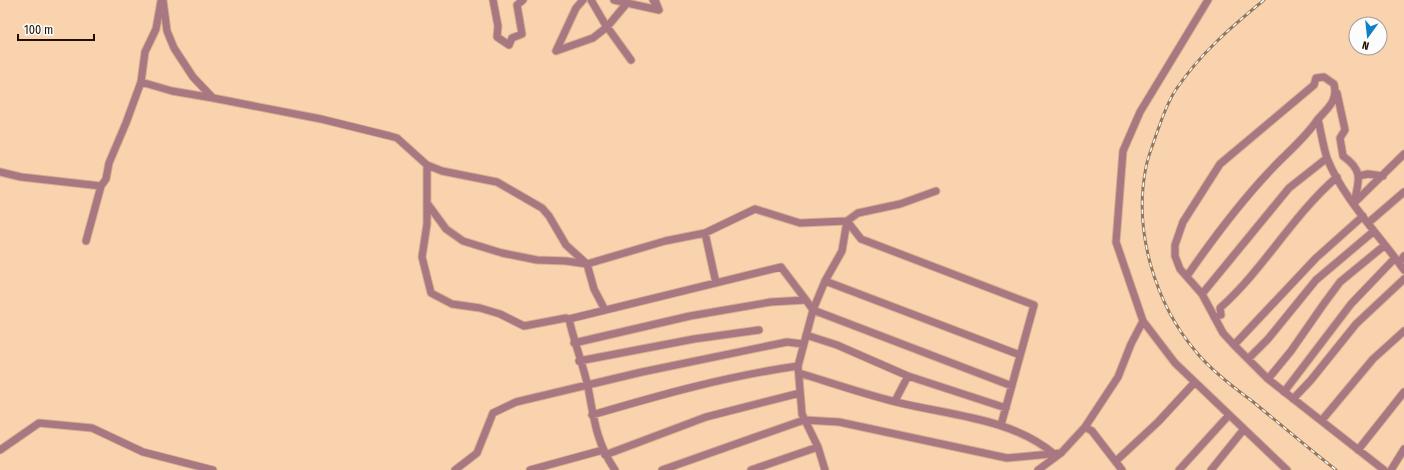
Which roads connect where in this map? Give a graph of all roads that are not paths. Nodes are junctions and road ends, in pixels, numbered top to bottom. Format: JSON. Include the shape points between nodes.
{"nodes":[{"id":1,"x":162,"y":0,"type":"edge"},
{"id":2,"x":493,"y":0,"type":"edge"},
{"id":3,"x":523,"y":0,"type":"edge"},
{"id":4,"x":583,"y":0,"type":"edge"},
{"id":5,"x":591,"y":0,"type":"edge"},
{"id":6,"x":614,"y":0,"type":"edge"},
{"id":7,"x":654,"y":0,"type":"edge"},
{"id":8,"x":1208,"y":0,"type":"edge"},
{"id":9,"x":625,"y":2,"type":"edge"},
{"id":10,"x":607,"y":27,"type":"junction"},
{"id":11,"x":631,"y":60,"type":"dead end"},
{"id":12,"x":141,"y":82,"type":"junction"},
{"id":13,"x":1336,"y":92,"type":"junction"},
{"id":14,"x":213,"y":98,"type":"junction"},
{"id":15,"x":1318,"y":119,"type":"junction"},
{"id":16,"x":1404,"y":154,"type":"edge"},
{"id":17,"x":1327,"y":158,"type":"junction"},
{"id":18,"x":427,"y":165,"type":"junction"},
{"id":19,"x":0,"y":172,"type":"edge"},
{"id":20,"x":1358,"y":176,"type":"junction"},
{"id":21,"x":1383,"y":176,"type":"junction"},
{"id":22,"x":1337,"y":177,"type":"junction"},
{"id":23,"x":101,"y":186,"type":"junction"},
{"id":24,"x":936,"y":191,"type":"dead end"},
{"id":25,"x":1404,"y":192,"type":"edge"},
{"id":26,"x":426,"y":202,"type":"junction"},
{"id":27,"x":1354,"y":203,"type":"junction"},
{"id":28,"x":1363,"y":216,"type":"junction"},
{"id":29,"x":847,"y":221,"type":"junction"},
{"id":30,"x":1368,"y":223,"type":"junction"},
{"id":31,"x":1374,"y":231,"type":"junction"},
{"id":32,"x":705,"y":233,"type":"junction"},
{"id":33,"x":86,"y":241,"type":"dead end"},
{"id":34,"x":1385,"y":245,"type":"junction"},
{"id":35,"x":1404,"y":256,"type":"edge"},
{"id":36,"x":1397,"y":260,"type":"junction"},
{"id":37,"x":587,"y":264,"type":"junction"},
{"id":38,"x":1404,"y":270,"type":"edge"},
{"id":39,"x":1187,"y":276,"type":"junction"},
{"id":40,"x":1404,"y":279,"type":"edge"},
{"id":41,"x":825,"y":281,"type":"junction"},
{"id":42,"x":716,"y":283,"type":"junction"},
{"id":43,"x":1202,"y":294,"type":"junction"},
{"id":44,"x":806,"y":300,"type":"junction"},
{"id":45,"x":605,"y":310,"type":"junction"},
{"id":46,"x":813,"y":310,"type":"junction"},
{"id":47,"x":1214,"y":317,"type":"junction"},
{"id":48,"x":569,"y":319,"type":"junction"},
{"id":49,"x":1143,"y":321,"type":"junction"},
{"id":50,"x":759,"y":330,"type":"dead end"},
{"id":51,"x":1404,"y":331,"type":"edge"},
{"id":52,"x":806,"y":335,"type":"junction"},
{"id":53,"x":574,"y":343,"type":"junction"},
{"id":54,"x":803,"y":344,"type":"junction"},
{"id":55,"x":1234,"y":345,"type":"junction"},
{"id":56,"x":1020,"y":355,"type":"junction"},
{"id":57,"x":1248,"y":359,"type":"junction"},
{"id":58,"x":579,"y":360,"type":"junction"},
{"id":59,"x":799,"y":370,"type":"junction"},
{"id":60,"x":908,"y":376,"type":"junction"},
{"id":61,"x":1268,"y":379,"type":"junction"},
{"id":62,"x":1195,"y":382,"type":"junction"},
{"id":63,"x":588,"y":386,"type":"junction"},
{"id":64,"x":1012,"y":386,"type":"junction"},
{"id":65,"x":1284,"y":392,"type":"junction"},
{"id":66,"x":1404,"y":392,"type":"edge"},
{"id":67,"x":800,"y":393,"type":"junction"},
{"id":68,"x":1293,"y":399,"type":"junction"},
{"id":69,"x":895,"y":402,"type":"junction"},
{"id":70,"x":1006,"y":408,"type":"junction"},
{"id":71,"x":592,"y":415,"type":"junction"},
{"id":72,"x":1229,"y":415,"type":"junction"},
{"id":73,"x":804,"y":420,"type":"junction"},
{"id":74,"x":1322,"y":420,"type":"junction"},
{"id":75,"x":1001,"y":425,"type":"junction"},
{"id":76,"x":1084,"y":427,"type":"junction"},
{"id":77,"x":1244,"y":429,"type":"junction"},
{"id":78,"x":818,"y":447,"type":"junction"},
{"id":79,"x":1404,"y":449,"type":"edge"},
{"id":80,"x":0,"y":450,"type":"edge"},
{"id":81,"x":1358,"y":450,"type":"junction"},
{"id":82,"x":604,"y":452,"type":"junction"},
{"id":83,"x":1057,"y":453,"type":"junction"},
{"id":84,"x":1116,"y":461,"type":"junction"},
{"id":85,"x":212,"y":470,"type":"edge"},
{"id":86,"x":455,"y":470,"type":"edge"},
{"id":87,"x":530,"y":470,"type":"edge"},
{"id":88,"x":615,"y":470,"type":"edge"},
{"id":89,"x":662,"y":470,"type":"edge"},
{"id":90,"x":751,"y":470,"type":"edge"},
{"id":91,"x":825,"y":470,"type":"edge"},
{"id":92,"x":1038,"y":470,"type":"edge"},
{"id":93,"x":1122,"y":470,"type":"edge"},
{"id":94,"x":1179,"y":470,"type":"edge"},
{"id":95,"x":1211,"y":470,"type":"edge"},
{"id":96,"x":1287,"y":470,"type":"edge"},
{"id":97,"x":1384,"y":470,"type":"edge"},
{"id":98,"x":1391,"y":470,"type":"edge"}],
"edges":[{"from":1,"to":12,"type":"street","via":[[156,29],[145,52]]},
{"from":1,"to":14,"type":"street","via":[[167,31],[174,48],[193,77]]},
{"from":2,"to":3,"type":"street","via":[[498,26],[497,37],[509,45],[512,38],[522,34],[518,5]]},
{"from":4,"to":10,"type":"street","via":[[576,8],[556,51],[593,38]]},
{"from":5,"to":10,"type":"street"},
{"from":6,"to":9,"type":"street"},
{"from":7,"to":9,"type":"street","via":[[659,10]]},
{"from":8,"to":49,"type":"street","via":[[1140,112],[1124,151],[1116,242]]},
{"from":9,"to":10,"type":"street"},
{"from":10,"to":11,"type":"street"},
{"from":12,"to":14,"type":"street","via":[[172,91]]},
{"from":12,"to":23,"type":"street","via":[[109,163],[106,179]]},
{"from":13,"to":15,"type":"street","via":[[1334,101]]},
{"from":13,"to":20,"type":"street","via":[[1345,130],[1340,138],[1343,156],[1354,164]]},
{"from":13,"to":39,"type":"street","via":[[1330,80],[1324,77],[1316,78],[1314,85],[1220,164],[1183,222],[1175,246],[1175,256],[1180,269]]},
{"from":14,"to":18,"type":"street","via":[[322,119],[397,138]]},
{"from":15,"to":17,"type":"street"},
{"from":15,"to":39,"type":"street","via":[[1308,134],[1269,171],[1231,214]]},
{"from":16,"to":21,"type":"street"},
{"from":17,"to":22,"type":"street"},
{"from":17,"to":43,"type":"street","via":[[1289,188]]},
{"from":18,"to":26,"type":"street"},
{"from":18,"to":37,"type":"street","via":[[442,172],[497,182],[531,201],[542,208],[566,245]]},
{"from":19,"to":23,"type":"street","via":[[21,177]]},
{"from":20,"to":21,"type":"street"},
{"from":20,"to":27,"type":"street"},
{"from":21,"to":27,"type":"street"},
{"from":22,"to":27,"type":"street"},
{"from":22,"to":47,"type":"street","via":[[1300,213],[1250,278],[1220,308],[1221,315]]},
{"from":23,"to":33,"type":"street"},
{"from":24,"to":29,"type":"street","via":[[900,204],[858,214]]},
{"from":25,"to":30,"type":"street"},
{"from":26,"to":37,"type":"street","via":[[446,229],[463,241],[537,260]]},
{"from":26,"to":48,"type":"street","via":[[427,224],[422,256],[431,293],[452,304],[500,314],[524,326]]},
{"from":27,"to":28,"type":"street"},
{"from":28,"to":30,"type":"street"},
{"from":28,"to":55,"type":"street","via":[[1316,258]]},
{"from":29,"to":32,"type":"street","via":[[800,223],[755,209]]},
{"from":29,"to":41,"type":"street","via":[[842,251]]},
{"from":29,"to":56,"type":"street","via":[[861,239],[1034,305]]},
{"from":30,"to":31,"type":"street"},
{"from":31,"to":34,"type":"street"},
{"from":31,"to":57,"type":"street","via":[[1316,280],[1268,339]]},
{"from":32,"to":37,"type":"street","via":[[665,241]]},
{"from":32,"to":42,"type":"street"},
{"from":34,"to":36,"type":"street"},
{"from":34,"to":61,"type":"street","via":[[1340,282]]},
{"from":35,"to":36,"type":"street"},
{"from":36,"to":38,"type":"street"},
{"from":36,"to":65,"type":"street","via":[[1354,300]]},
{"from":37,"to":45,"type":"street","via":[[594,289]]},
{"from":39,"to":43,"type":"street"},
{"from":40,"to":68,"type":"street","via":[[1356,324]]},
{"from":41,"to":46,"type":"street"},
{"from":41,"to":56,"type":"street"},
{"from":42,"to":44,"type":"street","via":[[781,267]]},
{"from":42,"to":45,"type":"street"},
{"from":43,"to":47,"type":"street"},
{"from":44,"to":46,"type":"street"},
{"from":44,"to":53,"type":"street","via":[[771,302],[690,316]]},
{"from":45,"to":48,"type":"street"},
{"from":46,"to":52,"type":"street"},
{"from":46,"to":64,"type":"street"},
{"from":47,"to":55,"type":"street"},
{"from":48,"to":53,"type":"street"},
{"from":49,"to":62,"type":"street","via":[[1175,363]]},
{"from":49,"to":76,"type":"street","via":[[1118,377]]},
{"from":50,"to":58,"type":"street"},
{"from":51,"to":74,"type":"street","via":[[1373,359]]},
{"from":52,"to":54,"type":"street"},
{"from":52,"to":60,"type":"street"},
{"from":53,"to":58,"type":"street"},
{"from":54,"to":59,"type":"street"},
{"from":54,"to":63,"type":"street","via":[[786,342]]},
{"from":55,"to":57,"type":"street"},
{"from":56,"to":64,"type":"street"},
{"from":57,"to":61,"type":"street"},
{"from":58,"to":63,"type":"street"},
{"from":59,"to":67,"type":"street"},
{"from":59,"to":69,"type":"street"},
{"from":59,"to":71,"type":"street","via":[[734,377]]},
{"from":60,"to":69,"type":"street"},
{"from":60,"to":70,"type":"street"},
{"from":61,"to":65,"type":"street"},
{"from":62,"to":72,"type":"street"},
{"from":62,"to":84,"type":"street","via":[[1158,422]]},
{"from":63,"to":71,"type":"street"},
{"from":63,"to":86,"type":"street","via":[[516,402],[493,413],[477,453]]},
{"from":64,"to":70,"type":"street"},
{"from":65,"to":68,"type":"street"},
{"from":66,"to":81,"type":"street"},
{"from":67,"to":73,"type":"street"},
{"from":67,"to":82,"type":"street","via":[[706,417]]},
{"from":68,"to":74,"type":"street"},
{"from":69,"to":75,"type":"street"},
{"from":70,"to":75,"type":"street"},
{"from":71,"to":82,"type":"street"},
{"from":72,"to":77,"type":"street"},
{"from":72,"to":94,"type":"street"},
{"from":73,"to":78,"type":"street"},
{"from":73,"to":83,"type":"street","via":[[840,422],[1007,458]]},
{"from":73,"to":89,"type":"street"},
{"from":74,"to":81,"type":"street"},
{"from":75,"to":83,"type":"street","via":[[1030,436]]},
{"from":76,"to":83,"type":"street"},
{"from":76,"to":84,"type":"street","via":[[1092,431]]},
{"from":77,"to":95,"type":"street"},
{"from":77,"to":96,"type":"street"},
{"from":78,"to":90,"type":"street"},
{"from":78,"to":91,"type":"street"},
{"from":79,"to":98,"type":"street"},
{"from":80,"to":85,"type":"street","via":[[39,423],[92,428],[143,452]]},
{"from":81,"to":97,"type":"street"},
{"from":82,"to":87,"type":"street"},
{"from":82,"to":88,"type":"street"},
{"from":83,"to":92,"type":"street"},
{"from":84,"to":93,"type":"street"}]}
